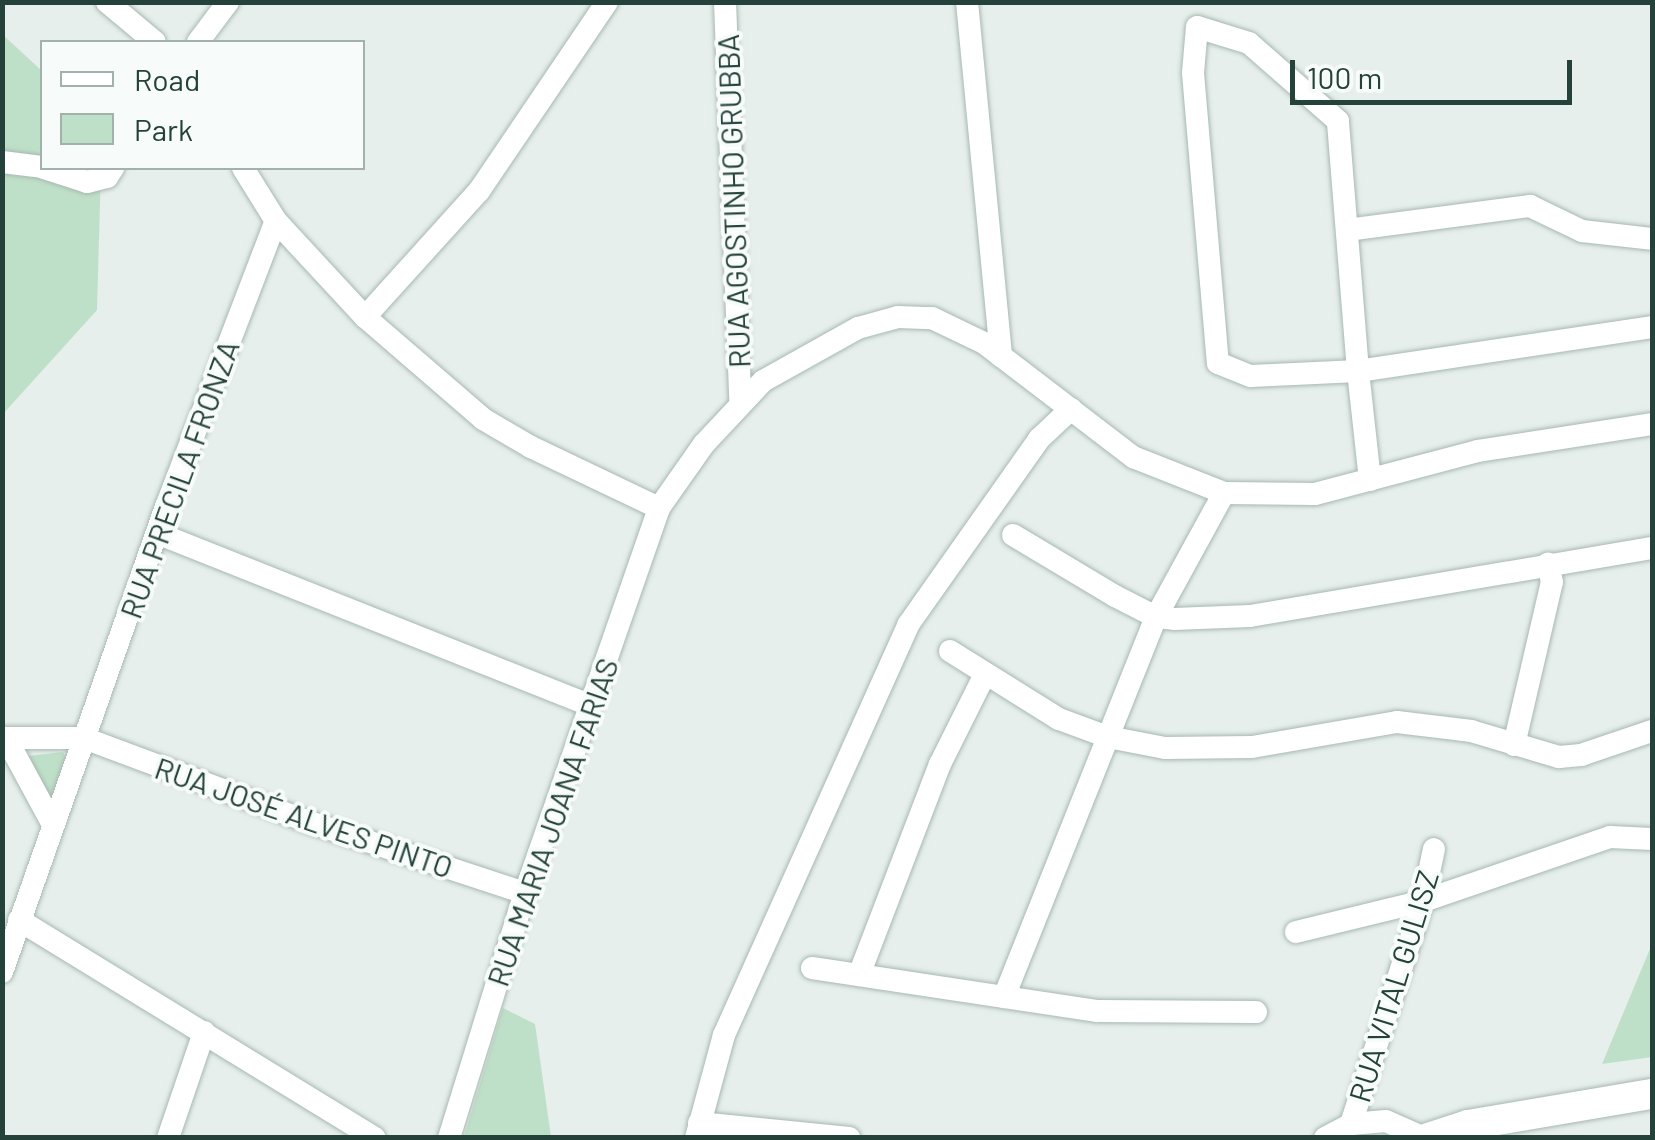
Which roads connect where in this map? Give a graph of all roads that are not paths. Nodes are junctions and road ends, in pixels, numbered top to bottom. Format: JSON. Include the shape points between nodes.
{"nodes":[{"id":1,"x":107,"y":2,"type":"edge"},
{"id":2,"x":228,"y":2,"type":"edge"},
{"id":3,"x":725,"y":2,"type":"edge"},
{"id":4,"x":967,"y":2,"type":"edge"},
{"id":5,"x":601,"y":5,"type":"edge"},
{"id":6,"x":153,"y":40,"type":"edge"},
{"id":7,"x":200,"y":40,"type":"edge"},
{"id":8,"x":2,"y":162,"type":"edge"},
{"id":9,"x":40,"y":167,"type":"edge"},
{"id":10,"x":52,"y":170,"type":"edge"},
{"id":11,"x":112,"y":170,"type":"edge"},
{"id":12,"x":244,"y":170,"type":"edge"},
{"id":13,"x":276,"y":221,"type":"junction"},
{"id":14,"x":1346,"y":230,"type":"junction"},
{"id":15,"x":1652,"y":238,"type":"edge"},
{"id":16,"x":365,"y":317,"type":"junction"},
{"id":17,"x":1652,"y":328,"type":"edge"},
{"id":18,"x":1000,"y":356,"type":"junction"},
{"id":19,"x":1358,"y":372,"type":"junction"},
{"id":20,"x":740,"y":400,"type":"junction"},
{"id":21,"x":1071,"y":409,"type":"junction"},
{"id":22,"x":1652,"y":424,"type":"edge"},
{"id":23,"x":1370,"y":480,"type":"junction"},
{"id":24,"x":1224,"y":494,"type":"junction"},
{"id":25,"x":659,"y":508,"type":"junction"},
{"id":26,"x":157,"y":532,"type":"junction"},
{"id":27,"x":1013,"y":535,"type":"dead end"},
{"id":28,"x":1652,"y":548,"type":"edge"},
{"id":29,"x":1548,"y":563,"type":"junction"},
{"id":30,"x":1156,"y":617,"type":"junction"},
{"id":31,"x":950,"y":651,"type":"dead end"},
{"id":32,"x":985,"y":674,"type":"junction"},
{"id":33,"x":590,"y":705,"type":"junction"},
{"id":34,"x":1652,"y":731,"type":"edge"},
{"id":35,"x":1108,"y":737,"type":"junction"},
{"id":36,"x":4,"y":738,"type":"edge"},
{"id":37,"x":84,"y":738,"type":"junction"},
{"id":38,"x":1514,"y":745,"type":"junction"},
{"id":39,"x":53,"y":825,"type":"junction"},
{"id":40,"x":1652,"y":839,"type":"edge"},
{"id":41,"x":1434,"y":849,"type":"dead end"},
{"id":42,"x":525,"y":893,"type":"junction"},
{"id":43,"x":1423,"y":901,"type":"junction"},
{"id":44,"x":20,"y":920,"type":"junction"},
{"id":45,"x":1296,"y":932,"type":"dead end"},
{"id":46,"x":812,"y":968,"type":"dead end"},
{"id":47,"x":2,"y":972,"type":"edge"},
{"id":48,"x":859,"y":975,"type":"junction"},
{"id":49,"x":1004,"y":997,"type":"junction"},
{"id":50,"x":1256,"y":1012,"type":"dead end"},
{"id":51,"x":204,"y":1032,"type":"junction"},
{"id":52,"x":1652,"y":1094,"type":"edge"},
{"id":53,"x":1351,"y":1124,"type":"junction"},
{"id":54,"x":698,"y":1130,"type":"edge"},
{"id":55,"x":1468,"y":1131,"type":"edge"},
{"id":56,"x":168,"y":1138,"type":"edge"},
{"id":57,"x":375,"y":1138,"type":"edge"},
{"id":58,"x":450,"y":1138,"type":"edge"},
{"id":59,"x":849,"y":1138,"type":"edge"},
{"id":60,"x":1325,"y":1138,"type":"edge"},
{"id":61,"x":1426,"y":1138,"type":"edge"}],
"edges":[{"from":1,"to":6,"type":"street"},
{"from":2,"to":7,"type":"street"},
{"from":3,"to":20,"type":"street","name":"RUA AGOSTINHO GRUBBA"},
{"from":4,"to":18,"type":"street"},
{"from":5,"to":16,"type":"street","via":[[479,191]]},
{"from":8,"to":9,"type":"street"},
{"from":10,"to":11,"type":"street","via":[[87,182]]},
{"from":12,"to":13,"type":"street"},
{"from":13,"to":16,"type":"street"},
{"from":13,"to":26,"type":"street","name":"RUA PRECILA FRONZA"},
{"from":14,"to":15,"type":"street","via":[[1530,206],[1582,232]]},
{"from":14,"to":19,"type":"street"},
{"from":14,"to":19,"type":"street","via":[[1338,121],[1249,43],[1197,27],[1193,73],[1218,363],[1251,376]]},
{"from":16,"to":25,"type":"street","via":[[483,419]]},
{"from":17,"to":19,"type":"street"},
{"from":18,"to":20,"type":"street","name":"RUA MARIA JOANA FARIAS","via":[[932,318],[898,317],[858,328]]},
{"from":18,"to":21,"type":"street","name":"RUA MARIA JOANA FARIAS"},
{"from":19,"to":23,"type":"street"},
{"from":20,"to":25,"type":"street","name":"RUA MARIA JOANA FARIAS"},
{"from":21,"to":24,"type":"street","name":"RUA MARIA JOANA FARIAS","via":[[1133,456]]},
{"from":21,"to":54,"type":"street","via":[[1039,439],[908,625],[724,1034]]},
{"from":22,"to":23,"type":"street","via":[[1478,451]]},
{"from":23,"to":24,"type":"street","via":[[1315,494]]},
{"from":24,"to":30,"type":"street"},
{"from":25,"to":33,"type":"street","name":"RUA MARIA JOANA FARIAS"},
{"from":26,"to":33,"type":"street"},
{"from":26,"to":37,"type":"street","name":"RUA PRECILA FRONZA"},
{"from":27,"to":30,"type":"street"},
{"from":28,"to":29,"type":"street"},
{"from":29,"to":30,"type":"street","via":[[1250,616]]},
{"from":29,"to":38,"type":"street","via":[[1552,582]]},
{"from":30,"to":35,"type":"street"},
{"from":31,"to":32,"type":"street"},
{"from":32,"to":35,"type":"street","via":[[1036,707]]},
{"from":32,"to":48,"type":"street","via":[[940,764]]},
{"from":33,"to":42,"type":"street","name":"RUA MARIA JOANA FARIAS"},
{"from":34,"to":38,"type":"street","via":[[1581,756]]},
{"from":35,"to":38,"type":"street","via":[[1223,750],[1397,722],[1448,726]]},
{"from":35,"to":49,"type":"street"},
{"from":36,"to":37,"type":"street"},
{"from":36,"to":39,"type":"street"},
{"from":37,"to":39,"type":"street","name":"RUA PRECILA FRONZA"},
{"from":37,"to":42,"type":"street","name":"RUA JOSÉ ALVES PINTO"},
{"from":39,"to":44,"type":"street","name":"RUA PRECILA FRONZA"},
{"from":40,"to":43,"type":"street","via":[[1610,838]]},
{"from":41,"to":43,"type":"street","name":"RUA VITAL GULISZ"},
{"from":42,"to":58,"type":"street","name":"RUA MARIA JOANA FARIAS"},
{"from":43,"to":45,"type":"street"},
{"from":43,"to":53,"type":"street","name":"RUA VITAL GULISZ"},
{"from":44,"to":47,"type":"street","name":"RUA PRECILA FRONZA"},
{"from":44,"to":51,"type":"street"},
{"from":46,"to":48,"type":"street"},
{"from":48,"to":49,"type":"street"},
{"from":49,"to":50,"type":"street","via":[[1098,1011]]},
{"from":51,"to":56,"type":"street"},
{"from":51,"to":57,"type":"street"},
{"from":52,"to":55,"type":"main road"},
{"from":53,"to":60,"type":"street"},
{"from":53,"to":61,"type":"street","via":[[1386,1120]]},
{"from":54,"to":59,"type":"street"},
{"from":55,"to":61,"type":"main road"}]}
